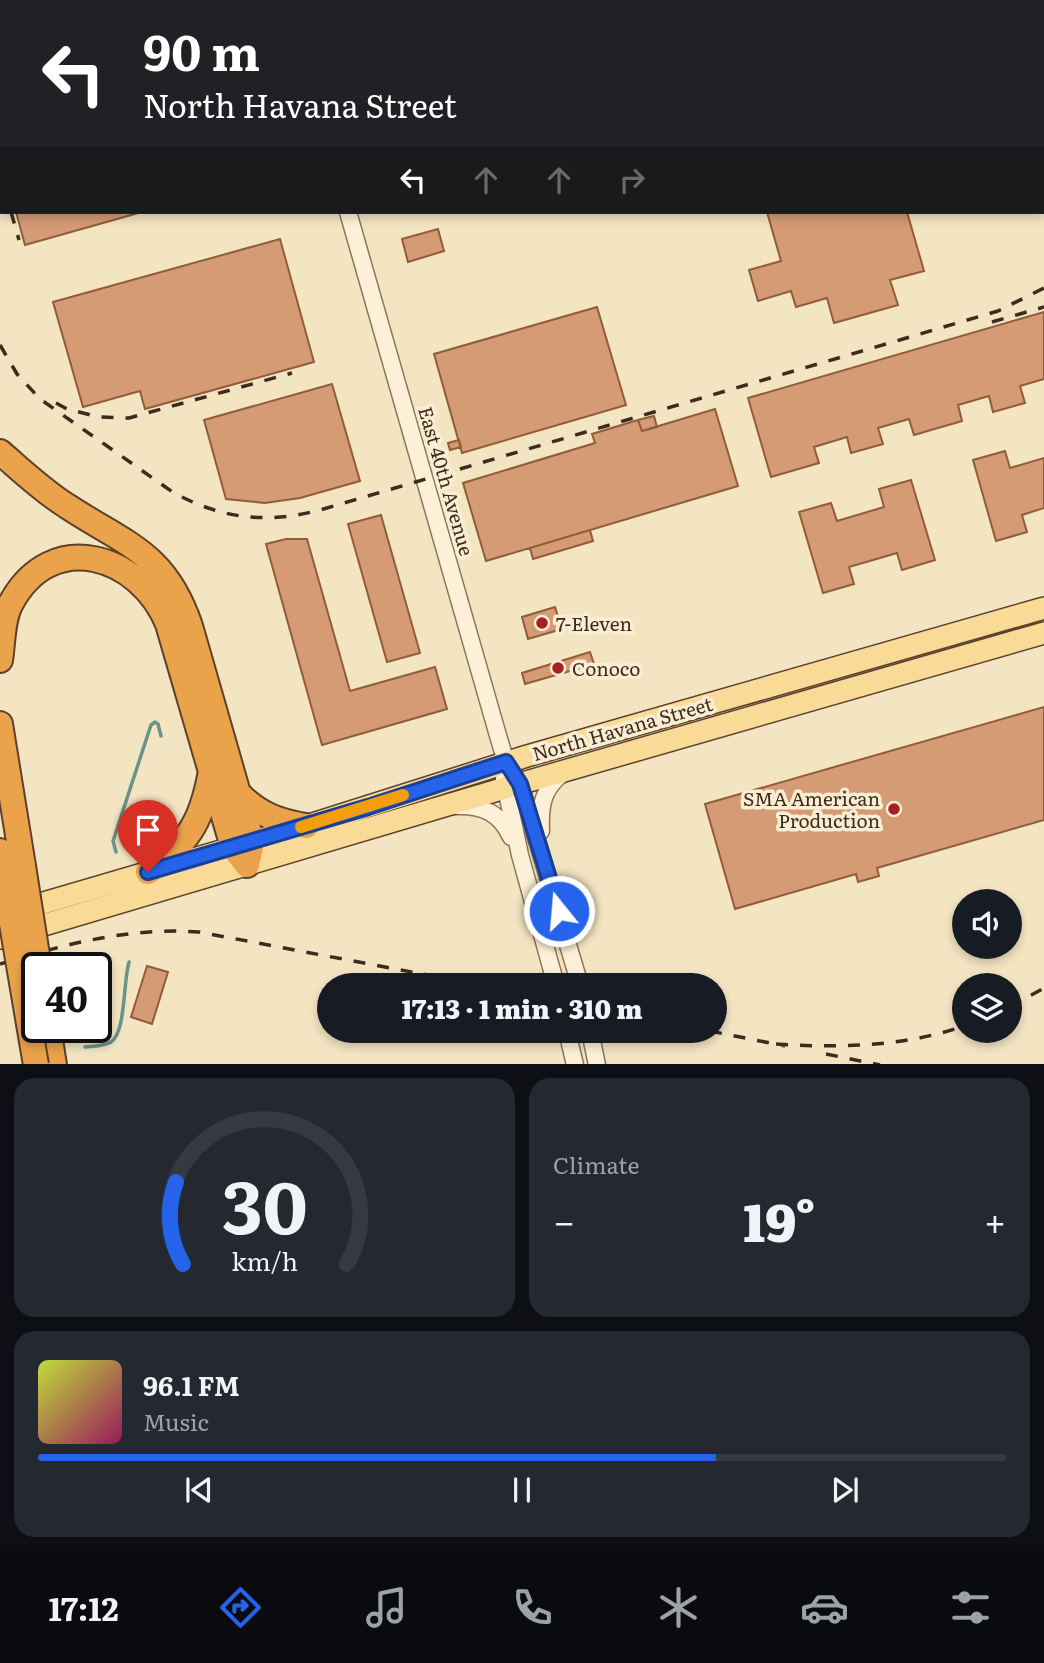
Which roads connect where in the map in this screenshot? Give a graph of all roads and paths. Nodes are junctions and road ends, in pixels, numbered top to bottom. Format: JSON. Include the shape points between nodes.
{"nodes":[{"id":1,"x":349,"y":214,"type":"edge"},
{"id":2,"x":0,"y":452,"type":"edge"},
{"id":3,"x":1044,"y":608,"type":"edge"},
{"id":4,"x":1044,"y":633,"type":"edge"},
{"id":5,"x":0,"y":660,"type":"edge"},
{"id":6,"x":0,"y":724,"type":"edge"},
{"id":7,"x":506,"y":762,"type":"junction"},
{"id":8,"x":569,"y":770,"type":"junction"},
{"id":9,"x":211,"y":772,"type":"junction"},
{"id":10,"x":512,"y":786,"type":"junction"},
{"id":11,"x":239,"y":794,"type":"junction"},
{"id":12,"x":440,"y":807,"type":"junction"},
{"id":13,"x":306,"y":825,"type":"junction"},
{"id":14,"x":244,"y":851,"type":"junction"},
{"id":15,"x":520,"y":855,"type":"junction"},
{"id":16,"x":543,"y":858,"type":"junction"},
{"id":17,"x":9,"y":863,"type":"edge"},
{"id":18,"x":148,"y":872,"type":"junction"},
{"id":19,"x":0,"y":916,"type":"edge"},
{"id":20,"x":0,"y":939,"type":"edge"},
{"id":21,"x":34,"y":952,"type":"edge"},
{"id":22,"x":553,"y":973,"type":"edge"},
{"id":23,"x":577,"y":973,"type":"edge"},
{"id":24,"x":51,"y":1043,"type":"edge"},
{"id":25,"x":570,"y":1043,"type":"edge"},
{"id":26,"x":592,"y":1043,"type":"edge"},
{"id":27,"x":20,"y":1064,"type":"edge"},
{"id":28,"x":36,"y":1064,"type":"edge"},
{"id":29,"x":54,"y":1064,"type":"edge"},
{"id":30,"x":575,"y":1064,"type":"edge"},
{"id":31,"x":597,"y":1064,"type":"edge"}],
"edges":[{"from":1,"to":7,"type":"street","name":"East 40th Avenue"},
{"from":2,"to":11,"type":"highway","via":[[65,505],[138,550],[169,580],[190,626]]},
{"from":3,"to":7,"type":"main road","name":"North Havana Street"},
{"from":4,"to":8,"type":"main road","name":"North Havana Street"},
{"from":5,"to":9,"type":"highway","via":[[9,606],[37,573],[60,561],[84,558],[123,569],[144,585],[164,613]]},
{"from":6,"to":17,"type":"highway"},
{"from":7,"to":10,"type":"street","name":"East 40th Avenue"},
{"from":7,"to":13,"type":"main road","name":"North Havana Street"},
{"from":8,"to":10,"type":"main road","name":"North Havana Street"},
{"from":8,"to":16,"type":"street","via":[[548,787],[542,801]]},
{"from":9,"to":14,"type":"highway"},
{"from":9,"to":18,"type":"highway","via":[[193,830]]},
{"from":10,"to":12,"type":"main road","name":"North Havana Street"},
{"from":10,"to":15,"type":"street","name":"East 40th Avenue"},
{"from":10,"to":16,"type":"street","name":"East 40th Avenue"},
{"from":11,"to":13,"type":"highway","via":[[272,818]]},
{"from":11,"to":14,"type":"highway"},
{"from":12,"to":14,"type":"main road","name":"North Havana Street"},
{"from":12,"to":15,"type":"street","via":[[472,806],[495,814]]},
{"from":13,"to":14,"type":"main road","name":"North Havana Street"},
{"from":14,"to":18,"type":"main road","name":"North Havana Street"},
{"from":14,"to":20,"type":"main road","name":"North Havana Street"},
{"from":15,"to":22,"type":"street","name":"East 40th Avenue"},
{"from":16,"to":23,"type":"street","name":"East 40th Avenue"},
{"from":17,"to":21,"type":"highway","bridge":true},
{"from":17,"to":28,"type":"highway","bridge":true},
{"from":18,"to":19,"type":"main road","name":"North Havana Street"},
{"from":20,"to":27,"type":"highway"},
{"from":24,"to":29,"type":"highway"},
{"from":25,"to":30,"type":"street"},
{"from":26,"to":31,"type":"street"}]}
